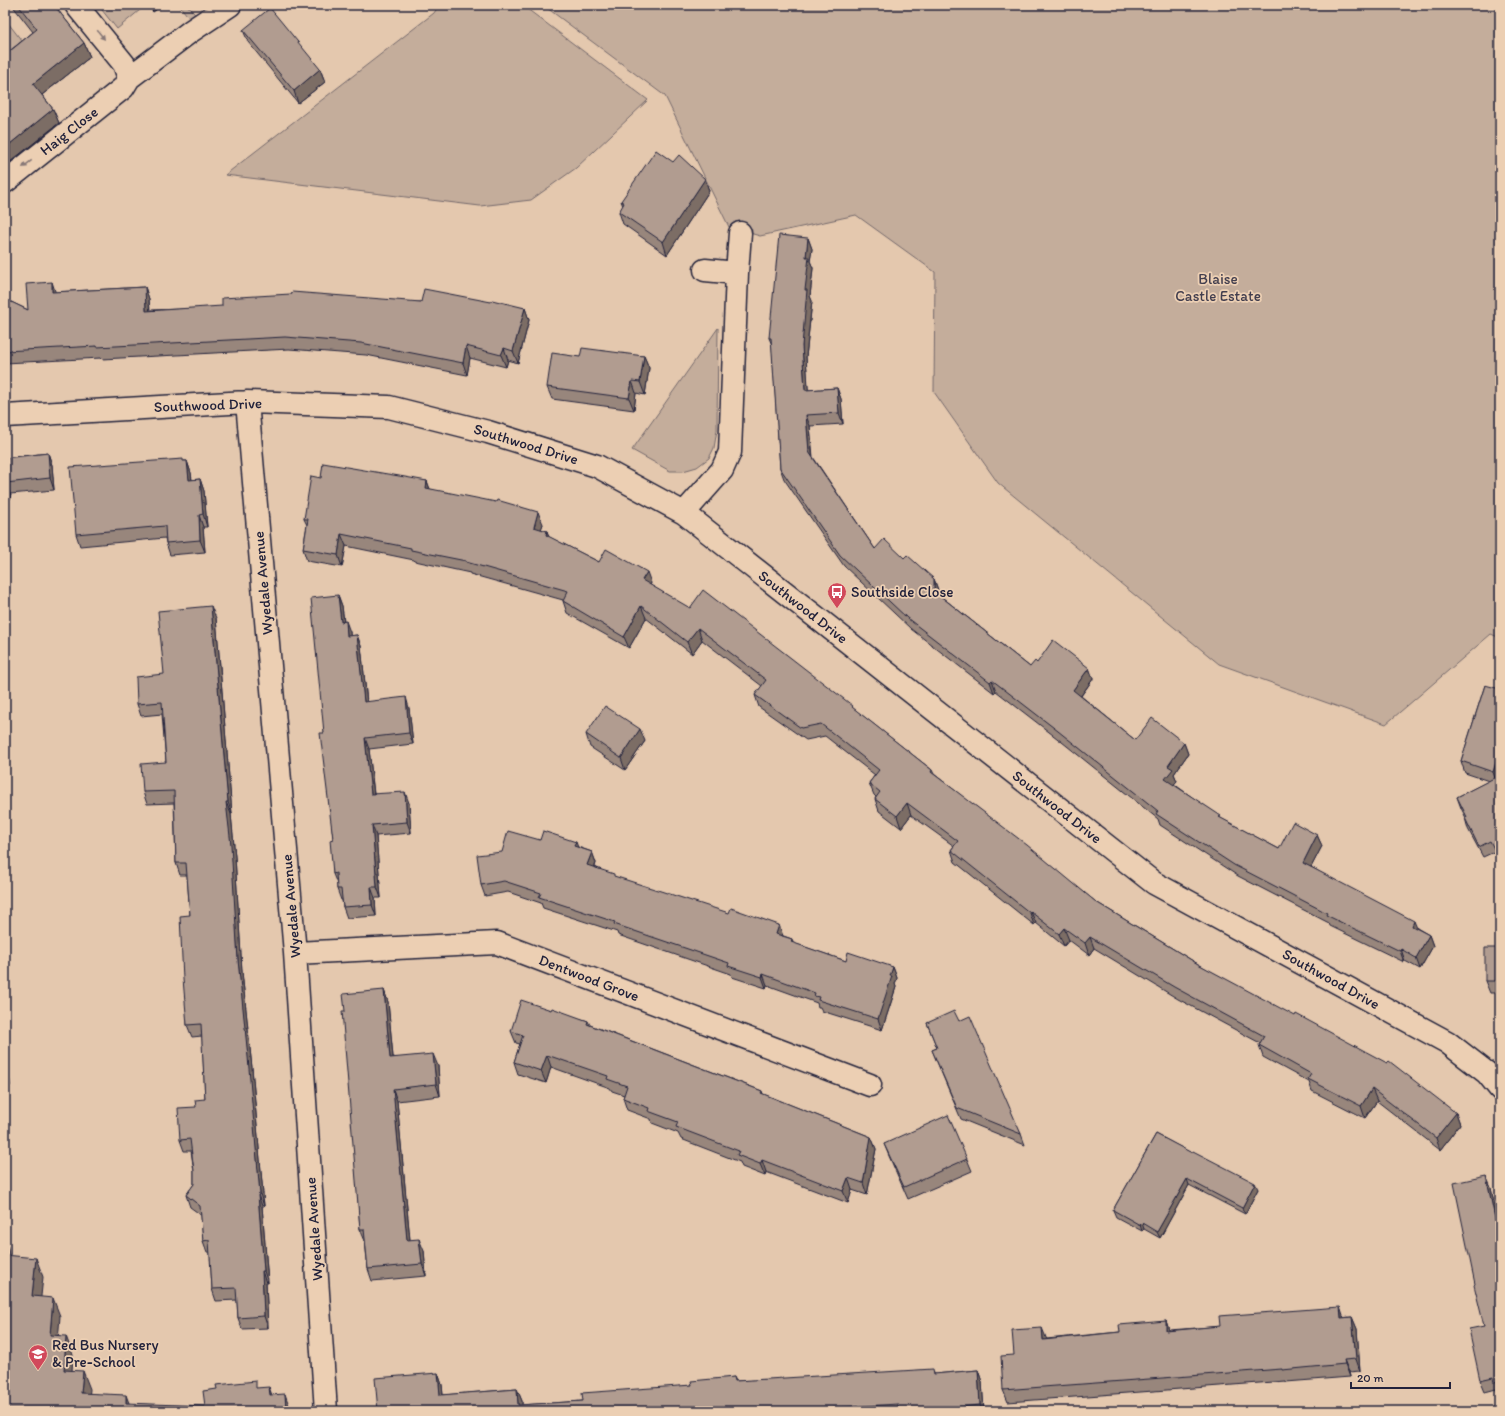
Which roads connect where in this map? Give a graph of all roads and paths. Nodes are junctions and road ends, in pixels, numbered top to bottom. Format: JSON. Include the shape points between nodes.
{"nodes":[{"id":1,"x":76,"y":5,"type":"edge"},
{"id":2,"x":230,"y":5,"type":"edge"},
{"id":3,"x":129,"y":78,"type":"junction"},
{"id":4,"x":5,"y":182,"type":"edge"},
{"id":5,"x":740,"y":233,"type":"dead end"},
{"id":6,"x":705,"y":270,"type":"dead end"},
{"id":7,"x":737,"y":273,"type":"junction"},
{"id":8,"x":247,"y":402,"type":"junction"},
{"id":9,"x":5,"y":416,"type":"edge"},
{"id":10,"x":684,"y":513,"type":"junction"},
{"id":11,"x":295,"y":953,"type":"junction"},
{"id":12,"x":870,"y":1085,"type":"dead end"},
{"id":13,"x":1500,"y":1089,"type":"edge"},
{"id":14,"x":326,"y":1411,"type":"edge"}],
"edges":[{"from":1,"to":3,"type":"street","one_way":true,"via":[[124,64]]},
{"from":2,"to":3,"type":"street","name":"Haig Close"},
{"from":3,"to":4,"type":"street","name":"Haig Close","one_way":true,"via":[[123,88]]},
{"from":5,"to":7,"type":"street"},
{"from":6,"to":7,"type":"street"},
{"from":7,"to":10,"type":"street","via":[[730,452],[722,470]]},
{"from":8,"to":9,"type":"street","name":"Southwood Drive"},
{"from":8,"to":10,"type":"street","name":"Southwood Drive","via":[[389,408],[488,432],[597,466]]},
{"from":8,"to":11,"type":"street","name":"Wyedale Avenue"},
{"from":10,"to":13,"type":"street","name":"Southwood Drive","via":[[1154,883],[1447,1042],[1487,1073]]},
{"from":11,"to":12,"type":"street","name":"Dentwood Grove","via":[[497,943]]},
{"from":11,"to":14,"type":"street","name":"Wyedale Avenue"}]}
